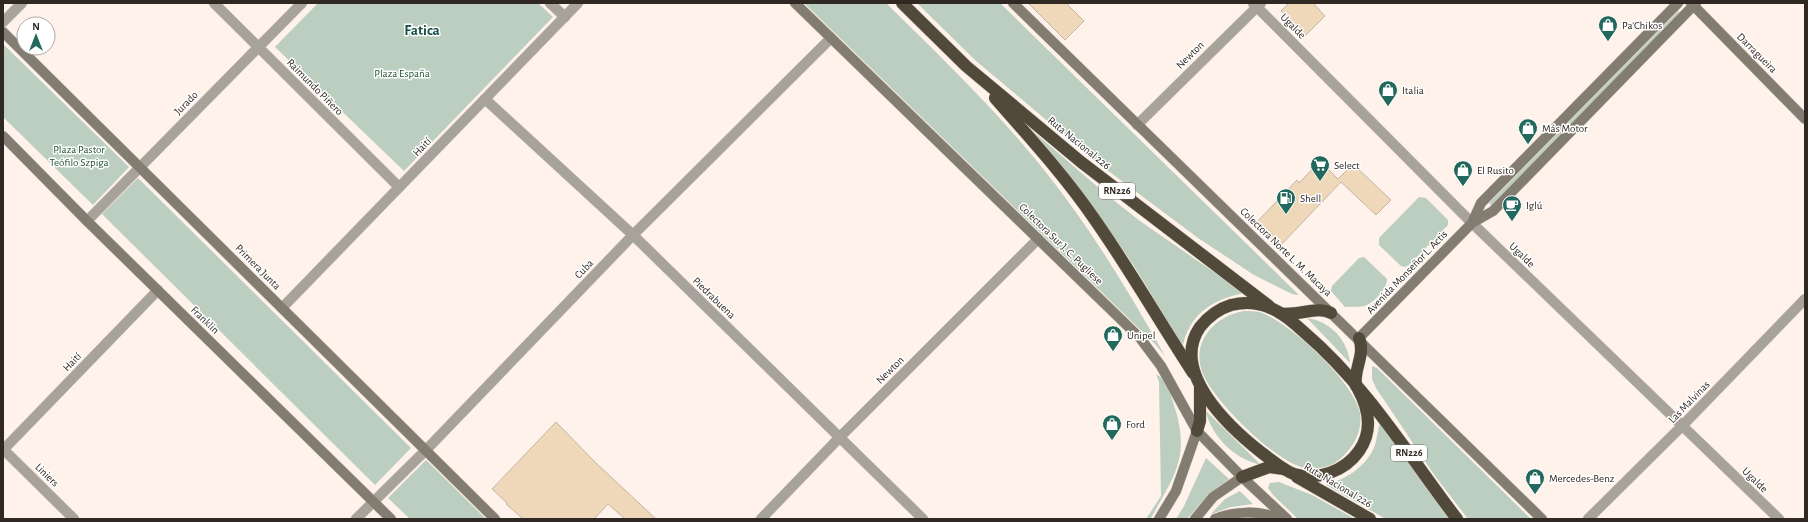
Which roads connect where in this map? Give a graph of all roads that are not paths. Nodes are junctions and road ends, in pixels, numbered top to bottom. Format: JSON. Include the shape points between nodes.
{"nodes":[{"id":1,"x":22,"y":3,"type":"edge"},
{"id":2,"x":214,"y":3,"type":"edge"},
{"id":3,"x":302,"y":3,"type":"edge"},
{"id":4,"x":550,"y":3,"type":"edge"},
{"id":5,"x":578,"y":3,"type":"edge"},
{"id":6,"x":795,"y":3,"type":"edge"},
{"id":7,"x":902,"y":3,"type":"edge"},
{"id":8,"x":1013,"y":3,"type":"edge"},
{"id":9,"x":1678,"y":3,"type":"edge"},
{"id":10,"x":1257,"y":4,"type":"edge"},
{"id":11,"x":1694,"y":4,"type":"edge"},
{"id":12,"x":565,"y":17,"type":"junction"},
{"id":13,"x":3,"y":22,"type":"edge"},
{"id":14,"x":3,"y":32,"type":"edge"},
{"id":15,"x":831,"y":38,"type":"junction"},
{"id":16,"x":259,"y":47,"type":"junction"},
{"id":17,"x":966,"y":66,"type":"junction"},
{"id":18,"x":485,"y":99,"type":"junction"},
{"id":19,"x":1805,"y":119,"type":"edge"},
{"id":20,"x":1137,"y":125,"type":"junction"},
{"id":21,"x":3,"y":136,"type":"edge"},
{"id":22,"x":140,"y":167,"type":"junction"},
{"id":23,"x":399,"y":187,"type":"junction"},
{"id":24,"x":87,"y":221,"type":"junction"},
{"id":25,"x":1472,"y":223,"type":"junction"},
{"id":26,"x":633,"y":235,"type":"junction"},
{"id":27,"x":1038,"y":239,"type":"junction"},
{"id":28,"x":158,"y":290,"type":"junction"},
{"id":29,"x":1805,"y":299,"type":"edge"},
{"id":30,"x":282,"y":308,"type":"junction"},
{"id":31,"x":1276,"y":311,"type":"junction"},
{"id":32,"x":1331,"y":313,"type":"junction"},
{"id":33,"x":1359,"y":338,"type":"junction"},
{"id":34,"x":1198,"y":383,"type":"junction"},
{"id":35,"x":1357,"y":387,"type":"junction"},
{"id":36,"x":1682,"y":426,"type":"junction"},
{"id":37,"x":1197,"y":431,"type":"junction"},
{"id":38,"x":840,"y":437,"type":"junction"},
{"id":39,"x":3,"y":450,"type":"edge"},
{"id":40,"x":426,"y":450,"type":"junction"},
{"id":41,"x":1289,"y":472,"type":"junction"},
{"id":42,"x":1242,"y":477,"type":"junction"},
{"id":43,"x":373,"y":501,"type":"junction"},
{"id":44,"x":74,"y":519,"type":"edge"},
{"id":45,"x":356,"y":519,"type":"edge"},
{"id":46,"x":391,"y":519,"type":"edge"},
{"id":47,"x":495,"y":519,"type":"edge"},
{"id":48,"x":761,"y":519,"type":"edge"},
{"id":49,"x":923,"y":519,"type":"edge"},
{"id":50,"x":1159,"y":519,"type":"edge"},
{"id":51,"x":1195,"y":519,"type":"edge"},
{"id":52,"x":1214,"y":519,"type":"edge"},
{"id":53,"x":1280,"y":519,"type":"edge"},
{"id":54,"x":1287,"y":519,"type":"edge"},
{"id":55,"x":1370,"y":519,"type":"edge"},
{"id":56,"x":1457,"y":519,"type":"edge"},
{"id":57,"x":1542,"y":519,"type":"edge"},
{"id":58,"x":1588,"y":519,"type":"edge"},
{"id":59,"x":1779,"y":519,"type":"edge"}],
"edges":[{"from":1,"to":13,"type":"street"},
{"from":2,"to":16,"type":"street","name":"Raimundo Piñero"},
{"from":3,"to":16,"type":"street","name":"Jurado"},
{"from":4,"to":12,"type":"street"},
{"from":5,"to":12,"type":"street","name":"Haití"},
{"from":6,"to":15,"type":"main road","name":"Colectora Sur J. C. Pugliese"},
{"from":7,"to":17,"type":"highway","name":"Ruta Nacional 226","number":"RN226"},
{"from":8,"to":20,"type":"main road","name":"Colectora Norte L. M. Macaya"},
{"from":9,"to":25,"type":"main road","name":"Avenida Monseñor L. Actis","via":[[1481,203]]},
{"from":10,"to":20,"type":"street","name":"Newton"},
{"from":10,"to":25,"type":"street","name":"Ugalde"},
{"from":11,"to":19,"type":"main road","name":"Darragueira"},
{"from":11,"to":25,"type":"main road","name":"Avenida Monseñor L. Actis","via":[[1493,210]]},
{"from":12,"to":18,"type":"street","name":"Haití"},
{"from":14,"to":22,"type":"main road","name":"Primera Junta"},
{"from":15,"to":26,"type":"street","name":"Cuba"},
{"from":15,"to":27,"type":"main road","name":"Colectora Sur J. C. Pugliese"},
{"from":16,"to":22,"type":"street","name":"Jurado"},
{"from":16,"to":23,"type":"street","name":"Raimundo Piñero"},
{"from":17,"to":31,"type":"highway","name":"Ruta Nacional 226","number":"RN226","via":[[1104,181]]},
{"from":17,"to":34,"type":"highway","name":"Ruta Nacional 226","number":"RN226","via":[[1048,158],[1092,216],[1129,270]]},
{"from":18,"to":23,"type":"street","name":"Haití"},
{"from":18,"to":26,"type":"street","name":"Piedrabuena"},
{"from":20,"to":32,"type":"main road","name":"Colectora Norte L. M. Macaya"},
{"from":21,"to":24,"type":"main road","name":"Franklin"},
{"from":22,"to":24,"type":"street","name":"Jurado"},
{"from":22,"to":30,"type":"main road","name":"Primera Junta"},
{"from":23,"to":30,"type":"street","name":"Haití"},
{"from":24,"to":28,"type":"main road","name":"Franklin"},
{"from":25,"to":33,"type":"main road","name":"Avenida Monseñor L. Actis"},
{"from":25,"to":36,"type":"street","name":"Ugalde"},
{"from":26,"to":38,"type":"street","name":"Piedrabuena"},
{"from":26,"to":40,"type":"street","name":"Cuba"},
{"from":27,"to":37,"type":"main road","name":"Colectora Sur J. C. Pugliese","via":[[1144,342],[1171,382]]},
{"from":27,"to":38,"type":"street","name":"Newton"},
{"from":28,"to":39,"type":"street","name":"Haití"},
{"from":28,"to":43,"type":"main road","name":"Franklin"},
{"from":29,"to":36,"type":"street","name":"Las Malvinas"},
{"from":30,"to":40,"type":"main road","name":"Primera Junta"},
{"from":31,"to":32,"type":"highway","via":[[1295,314],[1321,310]]},
{"from":31,"to":34,"type":"highway","name":"Ruta Nacional 226","number":"RN226","via":[[1258,304],[1239,304],[1222,309],[1209,317],[1193,344],[1192,361]]},
{"from":31,"to":35,"type":"highway","name":"Ruta Nacional 226","number":"RN226","via":[[1325,350]]},
{"from":32,"to":33,"type":"main road","name":"Colectora Norte L. M. Macaya"},
{"from":33,"to":35,"type":"highway","via":[[1362,354],[1356,373]]},
{"from":33,"to":57,"type":"main road","name":"Colectora Norte L. M. Macaya"},
{"from":34,"to":37,"type":"highway","via":[[1200,421]]},
{"from":34,"to":41,"type":"highway","name":"Ruta Nacional 226","number":"RN226","via":[[1215,408],[1237,432]]},
{"from":35,"to":41,"type":"highway","name":"Ruta Nacional 226","number":"RN226","via":[[1367,408],[1368,419],[1366,437],[1358,452],[1345,465],[1326,475],[1308,476]]},
{"from":35,"to":56,"type":"highway","name":"Ruta Nacional 226","number":"RN226"},
{"from":36,"to":58,"type":"street","name":"Las Malvinas"},
{"from":36,"to":59,"type":"street","name":"Ugalde"},
{"from":37,"to":42,"type":"main road","name":"Colectora Sur J. C. Pugliese"},
{"from":37,"to":50,"type":"main road","via":[[1176,491]]},
{"from":38,"to":48,"type":"street","name":"Newton"},
{"from":38,"to":49,"type":"street","name":"Piedrabuena"},
{"from":39,"to":44,"type":"street","name":"Liniers"},
{"from":40,"to":43,"type":"street","name":"Cuba"},
{"from":40,"to":47,"type":"main road","name":"Primera Junta"},
{"from":41,"to":42,"type":"highway","via":[[1279,467],[1269,467]]},
{"from":41,"to":55,"type":"highway","name":"Ruta Nacional 226","number":"RN226"},
{"from":42,"to":51,"type":"main road","via":[[1213,497]]},
{"from":42,"to":54,"type":"main road","name":"Colectora Sur J. C. Pugliese"},
{"from":43,"to":45,"type":"street","name":"Cuba"},
{"from":43,"to":46,"type":"main road","name":"Franklin"},
{"from":52,"to":53,"type":"main road","via":[[1249,513]]}]}
